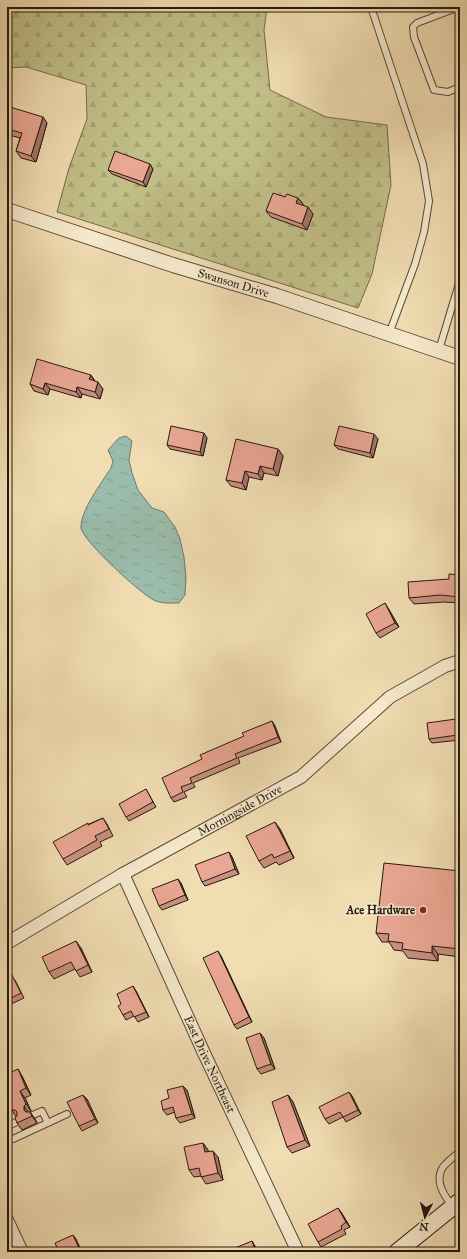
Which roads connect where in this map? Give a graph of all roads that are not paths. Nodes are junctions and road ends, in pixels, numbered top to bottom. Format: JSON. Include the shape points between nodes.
{"nodes":[{"id":1,"x":371,"y":7,"type":"edge"},
{"id":2,"x":458,"y":7,"type":"edge"},
{"id":3,"x":460,"y":87,"type":"edge"},
{"id":4,"x":7,"y":210,"type":"edge"},
{"id":5,"x":460,"y":280,"type":"edge"},
{"id":6,"x":389,"y":334,"type":"junction"},
{"id":7,"x":439,"y":350,"type":"junction"},
{"id":8,"x":460,"y":358,"type":"edge"},
{"id":9,"x":460,"y":661,"type":"edge"},
{"id":10,"x":123,"y":874,"type":"junction"},
{"id":11,"x":7,"y":943,"type":"edge"},
{"id":12,"x":67,"y":1114,"type":"dead end"},
{"id":13,"x":33,"y":1115,"type":"edge"},
{"id":14,"x":18,"y":1121,"type":"edge"},
{"id":15,"x":48,"y":1123,"type":"junction"},
{"id":16,"x":7,"y":1127,"type":"edge"},
{"id":17,"x":7,"y":1136,"type":"edge"},
{"id":18,"x":460,"y":1151,"type":"edge"},
{"id":19,"x":457,"y":1204,"type":"edge"},
{"id":20,"x":7,"y":1220,"type":"edge"},
{"id":21,"x":22,"y":1252,"type":"edge"},
{"id":22,"x":298,"y":1252,"type":"edge"},
{"id":23,"x":397,"y":1252,"type":"edge"}],
"edges":[{"from":1,"to":6,"type":"lane","via":[[423,164],[429,201],[415,264]]},
{"from":2,"to":3,"type":"lane","via":[[417,23],[414,37],[434,90],[448,92]]},
{"from":4,"to":6,"type":"street","name":"Swanson Drive"},
{"from":5,"to":7,"type":"lane"},
{"from":6,"to":7,"type":"street","name":"Swanson Drive"},
{"from":7,"to":8,"type":"street","name":"Swanson Drive"},
{"from":9,"to":10,"type":"street","name":"Morningside Drive","via":[[445,666],[390,697],[301,777]]},
{"from":10,"to":11,"type":"street","name":"Morningside Drive"},
{"from":10,"to":22,"type":"street","name":"East Drive Northeast"},
{"from":12,"to":15,"type":"lane"},
{"from":13,"to":15,"type":"lane","via":[[42,1111]]},
{"from":14,"to":16,"type":"lane"},
{"from":15,"to":17,"type":"lane","via":[[13,1139]]},
{"from":18,"to":19,"type":"lane","via":[[443,1168],[440,1179],[442,1192]]},
{"from":19,"to":23,"type":"main road"},
{"from":20,"to":21,"type":"street"}]}
